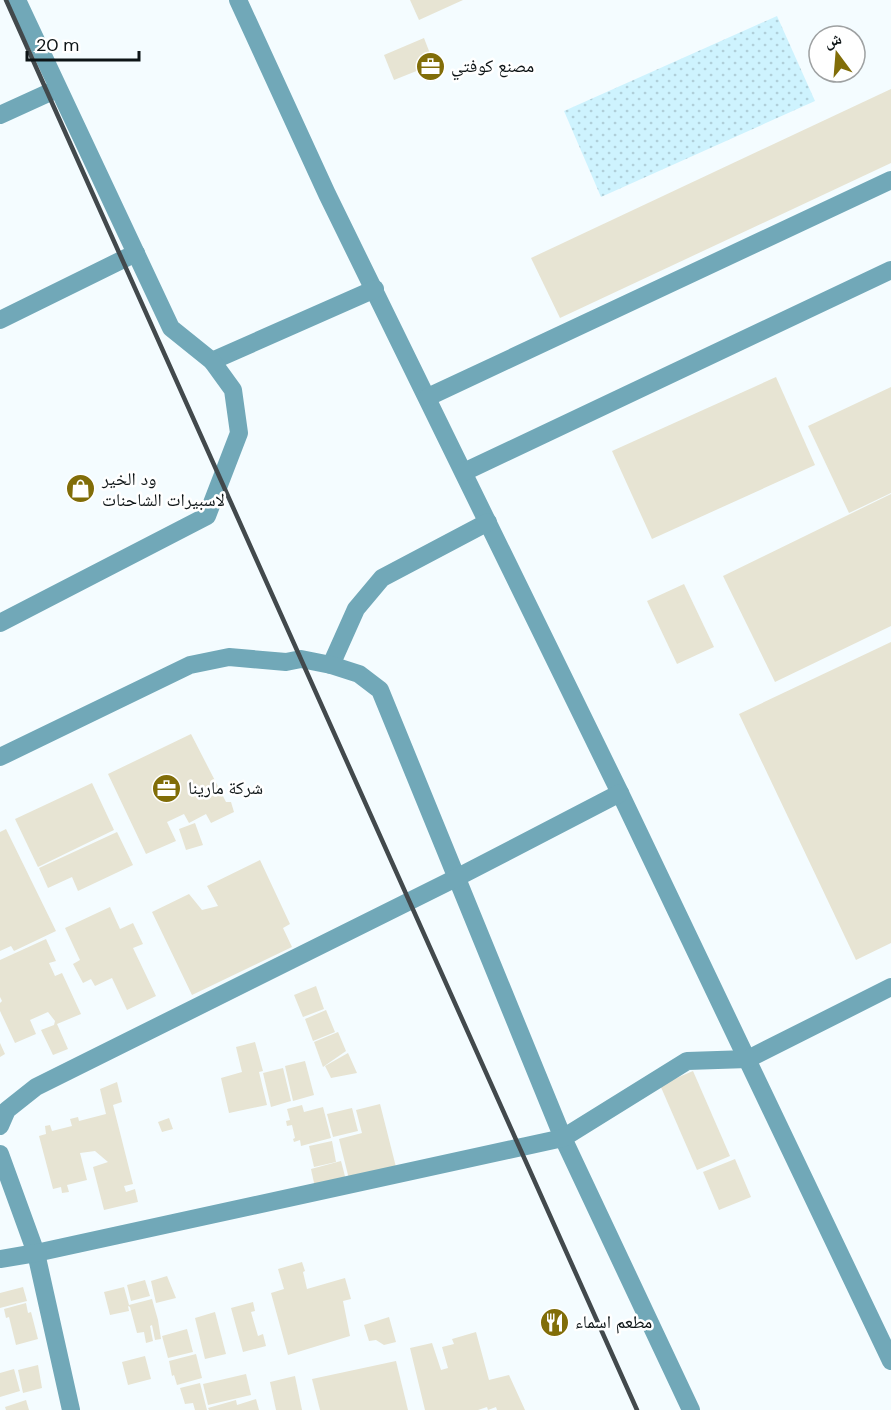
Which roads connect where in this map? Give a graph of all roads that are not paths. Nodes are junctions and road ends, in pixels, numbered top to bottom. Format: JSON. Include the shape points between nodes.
{"nodes":[{"id":1,"x":17,"y":0,"type":"edge"},
{"id":2,"x":238,"y":0,"type":"edge"},
{"id":3,"x":57,"y":89,"type":"junction"},
{"id":4,"x":0,"y":115,"type":"edge"},
{"id":5,"x":891,"y":180,"type":"edge"},
{"id":6,"x":136,"y":253,"type":"junction"},
{"id":7,"x":891,"y":270,"type":"edge"},
{"id":8,"x":375,"y":290,"type":"junction"},
{"id":9,"x":0,"y":320,"type":"edge"},
{"id":10,"x":212,"y":361,"type":"junction"},
{"id":11,"x":428,"y":397,"type":"junction"},
{"id":12,"x":464,"y":472,"type":"junction"},
{"id":13,"x":488,"y":522,"type":"junction"},
{"id":14,"x":0,"y":622,"type":"edge"},
{"id":15,"x":332,"y":665,"type":"junction"},
{"id":16,"x":0,"y":756,"type":"edge"},
{"id":17,"x":620,"y":793,"type":"junction"},
{"id":18,"x":456,"y":878,"type":"junction"},
{"id":19,"x":891,"y":987,"type":"edge"},
{"id":20,"x":748,"y":1059,"type":"junction"},
{"id":21,"x":0,"y":1126,"type":"edge"},
{"id":22,"x":563,"y":1138,"type":"junction"},
{"id":23,"x":0,"y":1154,"type":"edge"},
{"id":24,"x":36,"y":1253,"type":"junction"},
{"id":25,"x":0,"y":1259,"type":"edge"},
{"id":26,"x":891,"y":1361,"type":"edge"},
{"id":27,"x":71,"y":1410,"type":"edge"},
{"id":28,"x":691,"y":1410,"type":"edge"}],
"edges":[{"from":1,"to":3,"type":"street"},
{"from":2,"to":8,"type":"street"},
{"from":3,"to":4,"type":"street"},
{"from":3,"to":6,"type":"street"},
{"from":5,"to":11,"type":"street"},
{"from":6,"to":9,"type":"street"},
{"from":6,"to":10,"type":"street","via":[[171,328]]},
{"from":7,"to":12,"type":"street"},
{"from":8,"to":10,"type":"street"},
{"from":8,"to":11,"type":"street"},
{"from":10,"to":14,"type":"street","via":[[233,390],[238,433],[207,516]]},
{"from":11,"to":12,"type":"street"},
{"from":12,"to":13,"type":"street"},
{"from":13,"to":15,"type":"street","via":[[382,578],[356,609]]},
{"from":13,"to":17,"type":"street"},
{"from":15,"to":16,"type":"street","via":[[301,659],[286,662],[229,657],[190,664]]},
{"from":15,"to":18,"type":"street","via":[[359,674],[380,690]]},
{"from":17,"to":18,"type":"street"},
{"from":17,"to":20,"type":"street"},
{"from":18,"to":21,"type":"street","via":[[36,1087],[7,1110]]},
{"from":18,"to":22,"type":"street"},
{"from":19,"to":20,"type":"street"},
{"from":20,"to":22,"type":"street","via":[[687,1061]]},
{"from":20,"to":26,"type":"street"},
{"from":22,"to":24,"type":"street"},
{"from":22,"to":28,"type":"street"},
{"from":23,"to":24,"type":"street"},
{"from":24,"to":25,"type":"street"},
{"from":24,"to":27,"type":"street"}]}
